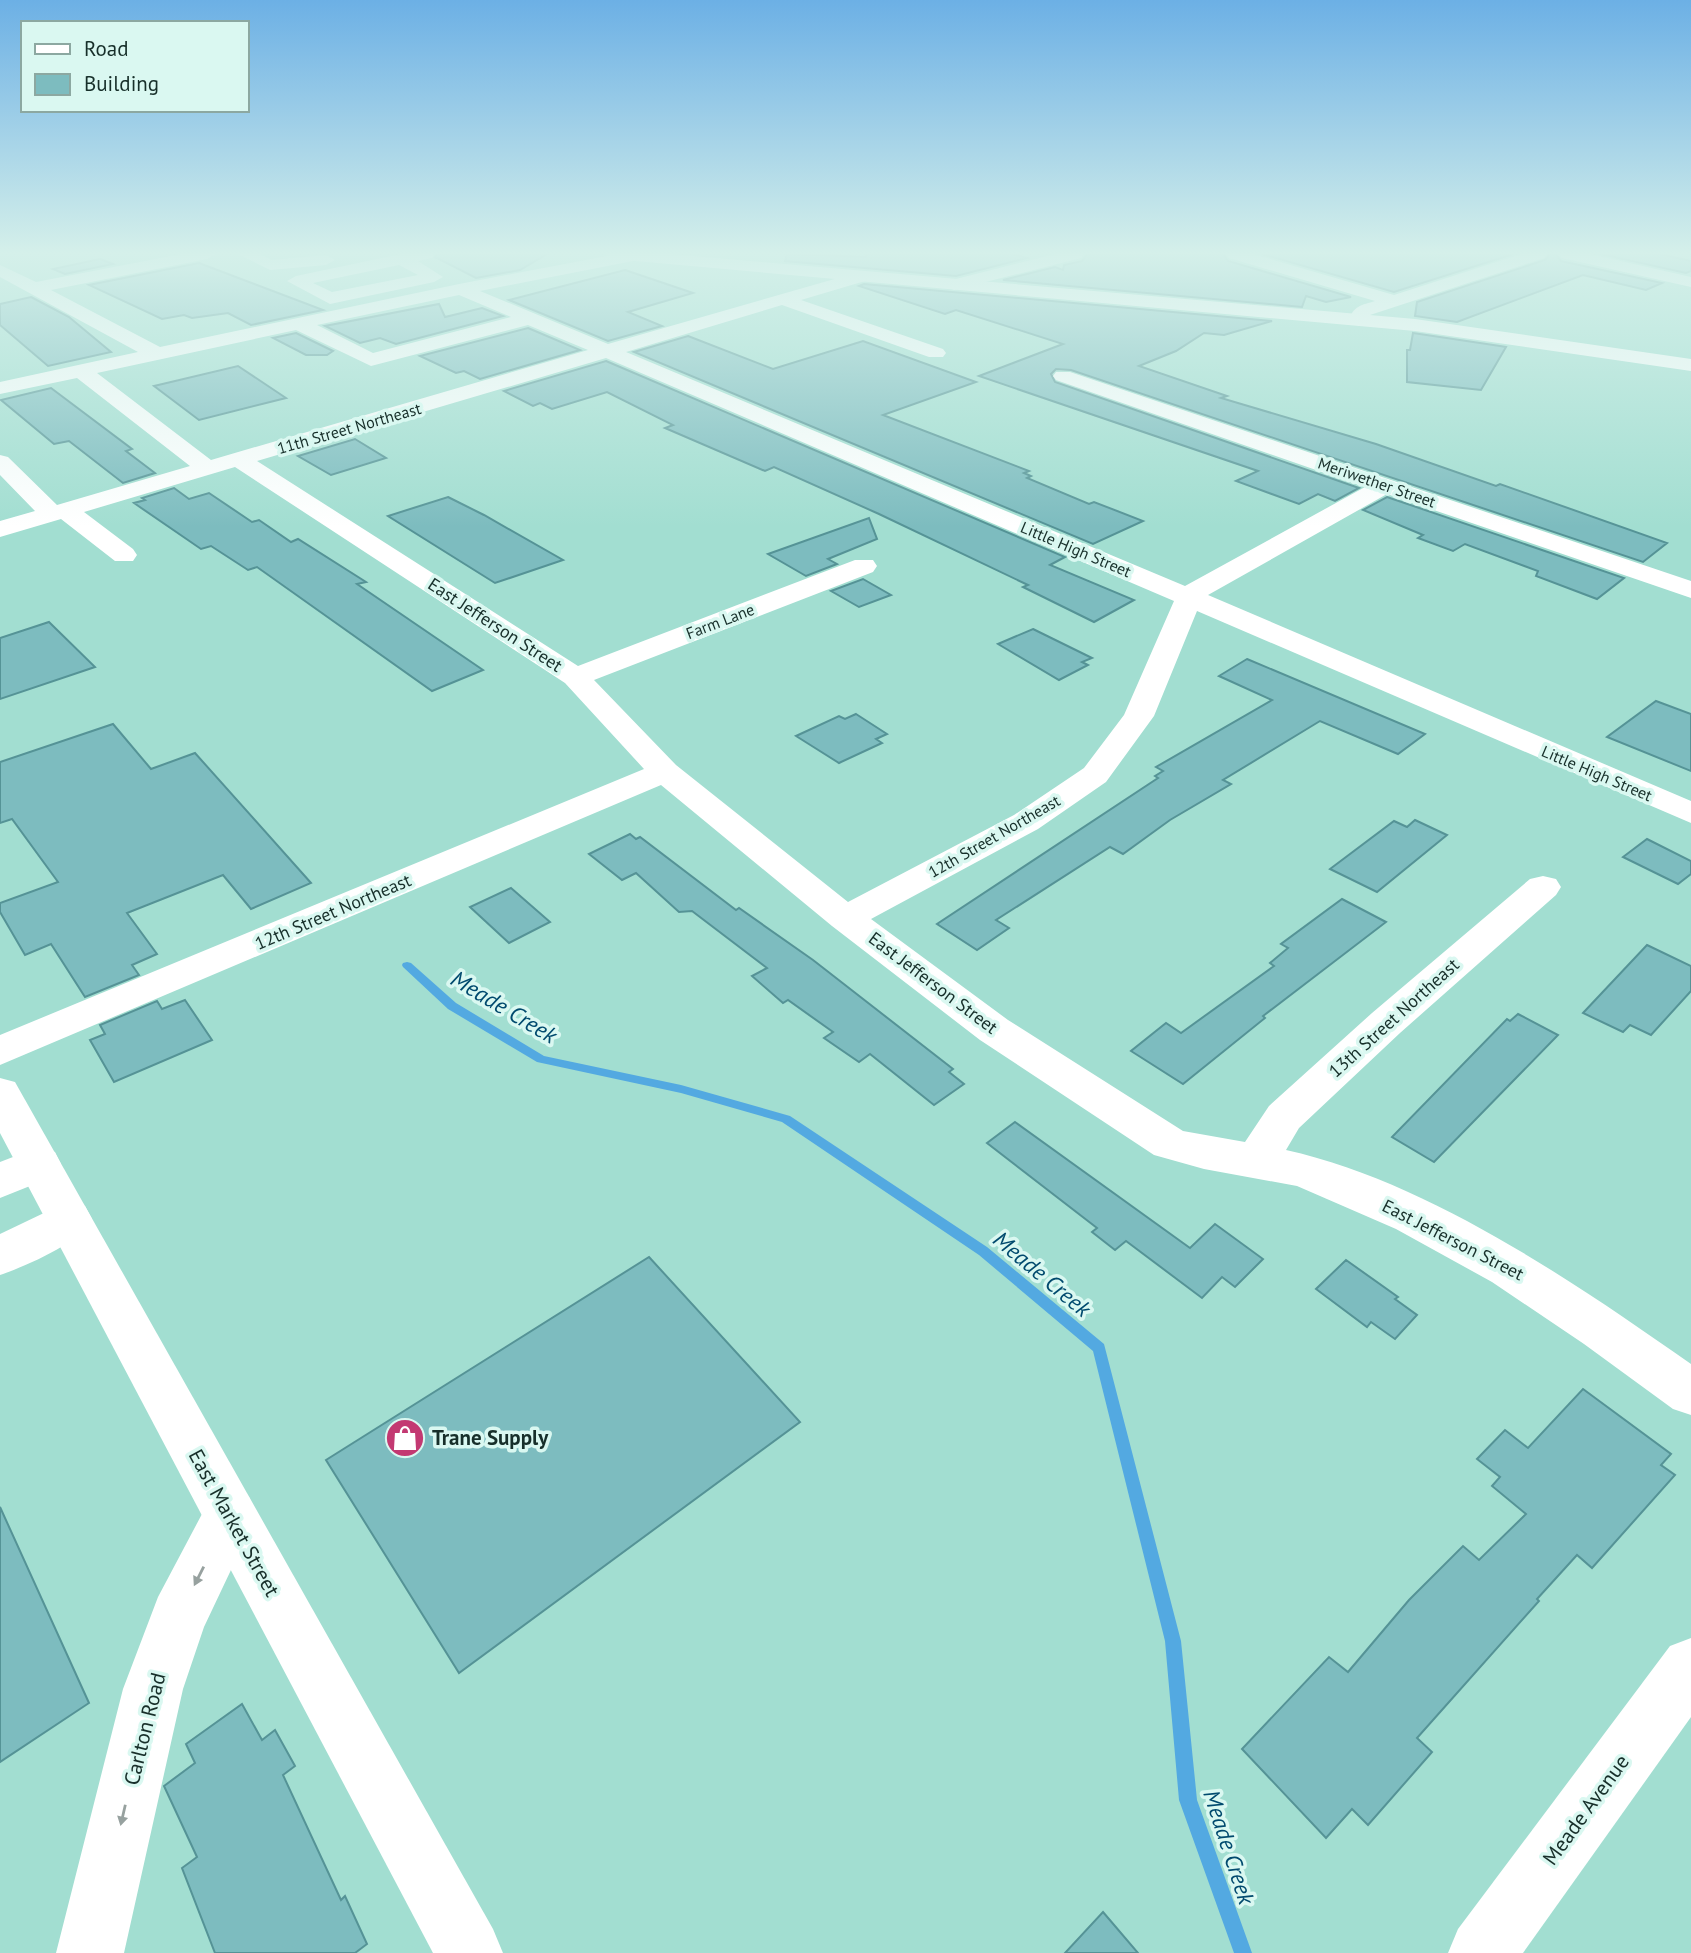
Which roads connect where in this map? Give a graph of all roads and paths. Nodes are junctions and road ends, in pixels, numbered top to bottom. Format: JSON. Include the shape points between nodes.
{"nodes":[{"id":1,"x":140,"y":345,"type":"edge"},
{"id":2,"x":194,"y":345,"type":"edge"},
{"id":3,"x":339,"y":345,"type":"edge"},
{"id":4,"x":430,"y":345,"type":"edge"},
{"id":5,"x":597,"y":345,"type":"edge"},
{"id":6,"x":626,"y":345,"type":"edge"},
{"id":7,"x":914,"y":345,"type":"edge"},
{"id":8,"x":1564,"y":345,"type":"edge"},
{"id":9,"x":609,"y":350,"type":"junction"},
{"id":10,"x":155,"y":353,"type":"junction"},
{"id":11,"x":936,"y":353,"type":"dead end"},
{"id":12,"x":1691,"y":365,"type":"edge"},
{"id":13,"x":80,"y":370,"type":"junction"},
{"id":14,"x":1063,"y":376,"type":"dead end"},
{"id":15,"x":0,"y":387,"type":"edge"},
{"id":16,"x":0,"y":462,"type":"edge"},
{"id":17,"x":223,"y":465,"type":"junction"},
{"id":18,"x":1386,"y":485,"type":"junction"},
{"id":19,"x":59,"y":512,"type":"junction"},
{"id":20,"x":0,"y":529,"type":"edge"},
{"id":21,"x":124,"y":555,"type":"dead end"},
{"id":22,"x":864,"y":566,"type":"dead end"},
{"id":23,"x":1691,"y":590,"type":"edge"},
{"id":24,"x":1189,"y":598,"type":"junction"},
{"id":25,"x":575,"y":677,"type":"junction"},
{"id":26,"x":665,"y":772,"type":"junction"},
{"id":27,"x":1690,"y":811,"type":"edge"},
{"id":28,"x":1543,"y":887,"type":"dead end"},
{"id":29,"x":845,"y":918,"type":"junction"},
{"id":30,"x":0,"y":1051,"type":"edge"},
{"id":31,"x":0,"y":1093,"type":"edge"},
{"id":32,"x":1256,"y":1160,"type":"junction"},
{"id":33,"x":19,"y":1172,"type":"edge"},
{"id":34,"x":69,"y":1219,"type":"junction"},
{"id":35,"x":0,"y":1256,"type":"edge"},
{"id":36,"x":1691,"y":1394,"type":"edge"},
{"id":37,"x":230,"y":1516,"type":"junction"},
{"id":38,"x":1691,"y":1667,"type":"edge"},
{"id":39,"x":90,"y":1953,"type":"edge"},
{"id":40,"x":469,"y":1953,"type":"edge"},
{"id":41,"x":1482,"y":1953,"type":"edge"}],
"edges":[{"from":1,"to":10,"type":"street"},
{"from":2,"to":10,"type":"street"},
{"from":3,"to":4,"type":"street","via":[[364,359]]},
{"from":5,"to":9,"type":"street","name":"Little High Street"},
{"from":6,"to":9,"type":"street","name":"11th Street Northeast"},
{"from":7,"to":11,"type":"street"},
{"from":8,"to":12,"type":"street"},
{"from":9,"to":17,"type":"street","name":"11th Street Northeast"},
{"from":9,"to":24,"type":"street","name":"Little High Street"},
{"from":10,"to":13,"type":"street"},
{"from":13,"to":15,"type":"street"},
{"from":13,"to":17,"type":"street","name":"East Jefferson Street"},
{"from":14,"to":18,"type":"street","name":"Meriwether Street"},
{"from":16,"to":19,"type":"street"},
{"from":17,"to":19,"type":"street","name":"11th Street Northeast"},
{"from":17,"to":25,"type":"street","name":"East Jefferson Street"},
{"from":18,"to":23,"type":"street","name":"Meriwether Street"},
{"from":18,"to":24,"type":"street","via":[[1201,587]]},
{"from":19,"to":20,"type":"street","name":"11th Street Northeast"},
{"from":19,"to":21,"type":"street"},
{"from":22,"to":25,"type":"street","name":"Farm Lane"},
{"from":24,"to":27,"type":"street","name":"Little High Street"},
{"from":24,"to":29,"type":"street","name":"12th Street Northeast","via":[[1139,716],[1095,775],[1026,822]]},
{"from":25,"to":26,"type":"street","name":"East Jefferson Street"},
{"from":26,"to":29,"type":"street","name":"East Jefferson Street"},
{"from":26,"to":30,"type":"street","name":"12th Street Northeast"},
{"from":28,"to":32,"type":"street","name":"13th Street Northeast","via":[[1284,1117]]},
{"from":29,"to":32,"type":"street","name":"East Jefferson Street","via":[[994,1030],[1169,1143],[1200,1153]]},
{"from":31,"to":33,"type":"street","name":"East Market Street"},
{"from":32,"to":36,"type":"street","name":"East Jefferson Street","via":[[1308,1173],[1462,1241],[1593,1322]]},
{"from":33,"to":34,"type":"street","name":"East Market Street"},
{"from":34,"to":35,"type":"street"},
{"from":34,"to":37,"type":"street","name":"East Market Street"},
{"from":37,"to":39,"type":"street","name":"Carlton Road","one_way":true,"via":[[178,1617],[152,1689]]},
{"from":37,"to":40,"type":"street","name":"East Market Street"},
{"from":38,"to":41,"type":"street","name":"Meade Avenue"}]}
